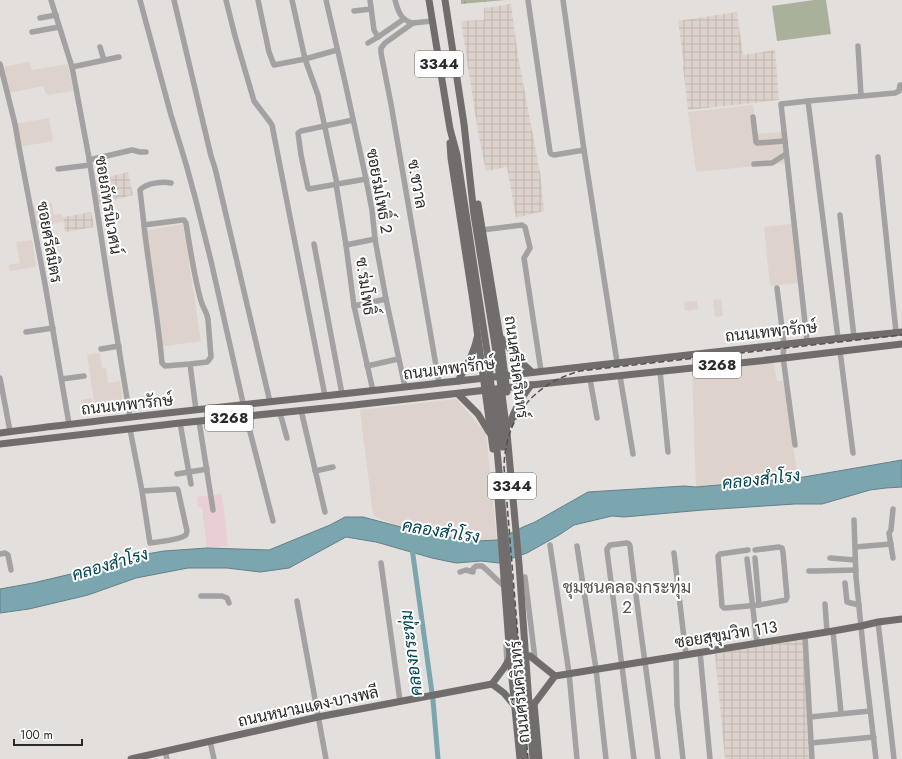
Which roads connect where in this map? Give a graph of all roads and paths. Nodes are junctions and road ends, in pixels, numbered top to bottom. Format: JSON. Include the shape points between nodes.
{"nodes":[{"id":1,"x":51,"y":0,"type":"edge"},
{"id":2,"x":140,"y":0,"type":"edge"},
{"id":3,"x":174,"y":0,"type":"edge"},
{"id":4,"x":226,"y":0,"type":"edge"},
{"id":5,"x":258,"y":0,"type":"edge"},
{"id":6,"x":292,"y":0,"type":"edge"},
{"id":7,"x":326,"y":0,"type":"edge"},
{"id":8,"x":370,"y":0,"type":"edge"},
{"id":9,"x":395,"y":0,"type":"edge"},
{"id":10,"x":429,"y":0,"type":"edge"},
{"id":11,"x":445,"y":0,"type":"edge"},
{"id":12,"x":528,"y":0,"type":"edge"},
{"id":13,"x":563,"y":0,"type":"edge"},
{"id":14,"x":371,"y":9,"type":"junction"},
{"id":15,"x":354,"y":11,"type":"dead end"},
{"id":16,"x":56,"y":15,"type":"junction"},
{"id":17,"x":40,"y":18,"type":"dead end"},
{"id":18,"x":404,"y":19,"type":"junction"},
{"id":19,"x":432,"y":21,"type":"junction"},
{"id":20,"x":413,"y":23,"type":"junction"},
{"id":21,"x":60,"y":27,"type":"junction"},
{"id":22,"x":32,"y":32,"type":"dead end"},
{"id":23,"x":378,"y":37,"type":"junction"},
{"id":24,"x":368,"y":44,"type":"dead end"},
{"id":25,"x":858,"y":46,"type":"dead end"},
{"id":26,"x":100,"y":47,"type":"dead end"},
{"id":27,"x":337,"y":50,"type":"junction"},
{"id":28,"x":119,"y":57,"type":"dead end"},
{"id":29,"x":305,"y":59,"type":"junction"},
{"id":30,"x":104,"y":60,"type":"junction"},
{"id":31,"x":0,"y":64,"type":"edge"},
{"id":32,"x":72,"y":67,"type":"junction"},
{"id":33,"x":1,"y":77,"type":"edge"},
{"id":34,"x":902,"y":85,"type":"edge"},
{"id":35,"x":861,"y":96,"type":"junction"},
{"id":36,"x":808,"y":100,"type":"junction"},
{"id":37,"x":753,"y":117,"type":"dead end"},
{"id":38,"x":353,"y":120,"type":"junction"},
{"id":39,"x":464,"y":124,"type":"junction"},
{"id":40,"x":325,"y":126,"type":"junction"},
{"id":41,"x":450,"y":129,"type":"junction"},
{"id":42,"x":785,"y":141,"type":"junction"},
{"id":43,"x":584,"y":150,"type":"junction"},
{"id":44,"x":146,"y":152,"type":"dead end"},
{"id":45,"x":786,"y":154,"type":"junction"},
{"id":46,"x":878,"y":157,"type":"dead end"},
{"id":47,"x":89,"y":163,"type":"junction"},
{"id":48,"x":754,"y":164,"type":"dead end"},
{"id":49,"x":58,"y":169,"type":"dead end"},
{"id":50,"x":366,"y":179,"type":"junction"},
{"id":51,"x":171,"y":183,"type":"dead end"},
{"id":52,"x":337,"y":184,"type":"junction"},
{"id":53,"x":840,"y":215,"type":"dead end"},
{"id":54,"x":144,"y":225,"type":"junction"},
{"id":55,"x":482,"y":230,"type":"junction"},
{"id":56,"x":375,"y":238,"type":"junction"},
{"id":57,"x":314,"y":244,"type":"dead end"},
{"id":58,"x":346,"y":245,"type":"junction"},
{"id":59,"x":777,"y":288,"type":"dead end"},
{"id":60,"x":494,"y":297,"type":"junction"},
{"id":61,"x":386,"y":298,"type":"junction"},
{"id":62,"x":474,"y":301,"type":"junction"},
{"id":63,"x":354,"y":306,"type":"junction"},
{"id":64,"x":485,"y":308,"type":"junction"},
{"id":65,"x":53,"y":328,"type":"junction"},
{"id":66,"x":26,"y":332,"type":"dead end"},
{"id":67,"x":899,"y":332,"type":"edge"},
{"id":68,"x":478,"y":334,"type":"junction"},
{"id":69,"x":500,"y":337,"type":"junction"},
{"id":70,"x":854,"y":337,"type":"junction"},
{"id":71,"x":838,"y":338,"type":"junction"},
{"id":72,"x":807,"y":341,"type":"junction"},
{"id":73,"x":784,"y":344,"type":"junction"},
{"id":74,"x":902,"y":344,"type":"edge"},
{"id":75,"x":119,"y":346,"type":"junction"},
{"id":76,"x":101,"y":349,"type":"dead end"},
{"id":77,"x":840,"y":351,"type":"junction"},
{"id":78,"x":783,"y":357,"type":"junction"},
{"id":79,"x":398,"y":359,"type":"junction"},
{"id":80,"x":617,"y":362,"type":"junction"},
{"id":81,"x":190,"y":364,"type":"junction"},
{"id":82,"x":367,"y":366,"type":"junction"},
{"id":83,"x":541,"y":371,"type":"junction"},
{"id":84,"x":660,"y":371,"type":"junction"},
{"id":85,"x":532,"y":372,"type":"junction"},
{"id":86,"x":505,"y":375,"type":"junction"},
{"id":87,"x":84,"y":376,"type":"dead end"},
{"id":88,"x":620,"y":376,"type":"junction"},
{"id":89,"x":495,"y":377,"type":"junction"},
{"id":90,"x":0,"y":378,"type":"edge"},
{"id":91,"x":484,"y":378,"type":"junction"},
{"id":92,"x":62,"y":379,"type":"junction"},
{"id":93,"x":590,"y":379,"type":"junction"},
{"id":94,"x":458,"y":381,"type":"junction"},
{"id":95,"x":439,"y":383,"type":"junction"},
{"id":96,"x":531,"y":385,"type":"junction"},
{"id":97,"x":404,"y":387,"type":"junction"},
{"id":98,"x":506,"y":388,"type":"junction"},
{"id":99,"x":497,"y":390,"type":"junction"},
{"id":100,"x":373,"y":391,"type":"junction"},
{"id":101,"x":486,"y":391,"type":"junction"},
{"id":102,"x":342,"y":394,"type":"junction"},
{"id":103,"x":458,"y":394,"type":"junction"},
{"id":104,"x":325,"y":396,"type":"junction"},
{"id":105,"x":270,"y":402,"type":"junction"},
{"id":106,"x":243,"y":405,"type":"junction"},
{"id":107,"x":196,"y":410,"type":"junction"},
{"id":108,"x":301,"y":410,"type":"junction"},
{"id":109,"x":280,"y":413,"type":"junction"},
{"id":110,"x":246,"y":416,"type":"junction"},
{"id":111,"x":130,"y":417,"type":"junction"},
{"id":112,"x":597,"y":418,"type":"dead end"},
{"id":113,"x":199,"y":421,"type":"junction"},
{"id":114,"x":180,"y":423,"type":"junction"},
{"id":115,"x":70,"y":424,"type":"junction"},
{"id":116,"x":510,"y":424,"type":"junction"},
{"id":117,"x":130,"y":429,"type":"junction"},
{"id":118,"x":10,"y":431,"type":"junction"},
{"id":119,"x":0,"y":433,"type":"edge"},
{"id":120,"x":492,"y":435,"type":"junction"},
{"id":121,"x":286,"y":438,"type":"dead end"},
{"id":122,"x":0,"y":444,"type":"edge"},
{"id":123,"x":795,"y":445,"type":"dead end"},
{"id":124,"x":503,"y":447,"type":"junction"},
{"id":125,"x":668,"y":452,"type":"dead end"},
{"id":126,"x":853,"y":453,"type":"dead end"},
{"id":127,"x":634,"y":454,"type":"dead end"},
{"id":128,"x":512,"y":456,"type":"junction"},
{"id":129,"x":494,"y":458,"type":"junction"},
{"id":130,"x":333,"y":467,"type":"dead end"},
{"id":131,"x":206,"y":469,"type":"junction"},
{"id":132,"x":315,"y":471,"type":"junction"},
{"id":133,"x":189,"y":472,"type":"junction"},
{"id":134,"x":177,"y":474,"type":"dead end"},
{"id":135,"x":191,"y":484,"type":"dead end"},
{"id":136,"x":142,"y":491,"type":"junction"},
{"id":137,"x":892,"y":509,"type":"dead end"},
{"id":138,"x":213,"y":510,"type":"dead end"},
{"id":139,"x":325,"y":512,"type":"dead end"},
{"id":140,"x":854,"y":520,"type":"dead end"},
{"id":141,"x":273,"y":521,"type":"dead end"},
{"id":142,"x":891,"y":544,"type":"junction"},
{"id":143,"x":550,"y":545,"type":"dead end"},
{"id":144,"x":577,"y":546,"type":"dead end"},
{"id":145,"x":855,"y":547,"type":"junction"},
{"id":146,"x":748,"y":550,"type":"junction"},
{"id":147,"x":755,"y":550,"type":"junction"},
{"id":148,"x":674,"y":553,"type":"dead end"},
{"id":149,"x":0,"y":554,"type":"edge"},
{"id":150,"x":755,"y":558,"type":"junction"},
{"id":151,"x":830,"y":558,"type":"dead end"},
{"id":152,"x":893,"y":558,"type":"dead end"},
{"id":153,"x":747,"y":559,"type":"junction"},
{"id":154,"x":855,"y":560,"type":"junction"},
{"id":155,"x":381,"y":563,"type":"dead end"},
{"id":156,"x":12,"y":570,"type":"dead end"},
{"id":157,"x":856,"y":570,"type":"junction"},
{"id":158,"x":809,"y":571,"type":"dead end"},
{"id":159,"x":460,"y":572,"type":"dead end"},
{"id":160,"x":525,"y":577,"type":"dead end"},
{"id":161,"x":845,"y":583,"type":"dead end"},
{"id":162,"x":201,"y":596,"type":"dead end"},
{"id":163,"x":296,"y":601,"type":"dead end"},
{"id":164,"x":229,"y":603,"type":"dead end"},
{"id":165,"x":759,"y":604,"type":"junction"},
{"id":166,"x":825,"y":604,"type":"dead end"},
{"id":167,"x":752,"y":605,"type":"junction"},
{"id":168,"x":859,"y":605,"type":"junction"},
{"id":169,"x":902,"y":620,"type":"edge"},
{"id":170,"x":878,"y":622,"type":"junction"},
{"id":171,"x":861,"y":626,"type":"junction"},
{"id":172,"x":830,"y":631,"type":"junction"},
{"id":173,"x":805,"y":636,"type":"junction"},
{"id":174,"x":757,"y":643,"type":"junction"},
{"id":175,"x":700,"y":652,"type":"junction"},
{"id":176,"x":686,"y":655,"type":"junction"},
{"id":177,"x":676,"y":656,"type":"junction"},
{"id":178,"x":533,"y":658,"type":"junction"},
{"id":179,"x":508,"y":661,"type":"junction"},
{"id":180,"x":646,"y":661,"type":"junction"},
{"id":181,"x":622,"y":665,"type":"junction"},
{"id":182,"x":596,"y":669,"type":"junction"},
{"id":183,"x":569,"y":674,"type":"junction"},
{"id":184,"x":555,"y":676,"type":"junction"},
{"id":185,"x":492,"y":684,"type":"junction"},
{"id":186,"x":400,"y":701,"type":"junction"},
{"id":187,"x":534,"y":704,"type":"junction"},
{"id":188,"x":515,"y":705,"type":"junction"},
{"id":189,"x":870,"y":711,"type":"junction"},
{"id":190,"x":841,"y":713,"type":"junction"},
{"id":191,"x":318,"y":717,"type":"junction"},
{"id":192,"x":810,"y":717,"type":"junction"},
{"id":193,"x":874,"y":737,"type":"junction"},
{"id":194,"x":210,"y":741,"type":"junction"},
{"id":195,"x":811,"y":743,"type":"junction"},
{"id":196,"x":165,"y":751,"type":"junction"},
{"id":197,"x":131,"y":759,"type":"edge"},
{"id":198,"x":167,"y":759,"type":"edge"},
{"id":199,"x":214,"y":759,"type":"edge"},
{"id":200,"x":326,"y":759,"type":"edge"},
{"id":201,"x":520,"y":759,"type":"edge"},
{"id":202,"x":524,"y":759,"type":"edge"},
{"id":203,"x":533,"y":759,"type":"edge"},
{"id":204,"x":539,"y":759,"type":"edge"},
{"id":205,"x":577,"y":759,"type":"edge"},
{"id":206,"x":606,"y":759,"type":"edge"},
{"id":207,"x":634,"y":759,"type":"edge"},
{"id":208,"x":658,"y":759,"type":"edge"},
{"id":209,"x":683,"y":759,"type":"edge"},
{"id":210,"x":710,"y":759,"type":"edge"},
{"id":211,"x":812,"y":759,"type":"edge"},
{"id":212,"x":876,"y":759,"type":"edge"},
{"id":213,"x":894,"y":759,"type":"edge"}],
"edges":[{"from":1,"to":16,"type":"street","name":"ซอยภัทรนิเวศน์"},
{"from":2,"to":106,"type":"street","via":[[195,197]]},
{"from":3,"to":105,"type":"street"},
{"from":4,"to":104,"type":"street","via":[[254,101],[272,125]]},
{"from":5,"to":29,"type":"street","via":[[273,64]]},
{"from":6,"to":29,"type":"street","name":"ซ.ร่มโพธิ์"},
{"from":7,"to":27,"type":"street","name":"ซอยร่มโพธิ์ 2"},
{"from":8,"to":14,"type":"street"},
{"from":9,"to":18,"type":"street"},
{"from":10,"to":19,"type":"main road","name":"ถนนศรีนครินทร์","number":"3344"},
{"from":11,"to":39,"type":"main road","name":"ถนนศรีนครินทร์","number":"3344"},
{"from":12,"to":43,"type":"street","via":[[550,152],[554,155]]},
{"from":13,"to":43,"type":"street"},
{"from":14,"to":15,"type":"street"},
{"from":14,"to":23,"type":"street","via":[[374,30]]},
{"from":16,"to":17,"type":"street"},
{"from":16,"to":21,"type":"street","name":"ซอยภัทรนิเวศน์"},
{"from":18,"to":20,"type":"street"},
{"from":18,"to":23,"type":"street"},
{"from":19,"to":20,"type":"street","name":"ซ.ชวาล"},
{"from":19,"to":41,"type":"main road","name":"ถนนศรีนครินทร์","number":"3344"},
{"from":20,"to":95,"type":"street","name":"ซ.ชวาล","via":[[385,43],[381,52]]},
{"from":21,"to":22,"type":"street"},
{"from":21,"to":32,"type":"street","name":"ซอยภัทรนิเวศน์"},
{"from":23,"to":24,"type":"street"},
{"from":25,"to":35,"type":"street"},
{"from":26,"to":30,"type":"street"},
{"from":27,"to":29,"type":"street"},
{"from":27,"to":38,"type":"street","name":"ซอยร่มโพธิ์ 2"},
{"from":28,"to":30,"type":"street"},
{"from":29,"to":40,"type":"street","name":"ซ.ร่มโพธิ์","via":[[317,90]]},
{"from":30,"to":32,"type":"street"},
{"from":31,"to":33,"type":"street","name":"ซอยศรีสมิตร"},
{"from":32,"to":47,"type":"street","name":"ซอยภัทรนิเวศน์"},
{"from":33,"to":65,"type":"street","name":"ซอยศรีสมิตร","via":[[15,124]]},
{"from":34,"to":35,"type":"street","via":[[895,93]]},
{"from":35,"to":36,"type":"street"},
{"from":36,"to":42,"type":"street","via":[[782,104]]},
{"from":36,"to":71,"type":"street"},
{"from":37,"to":42,"type":"street","via":[[757,143]]},
{"from":38,"to":40,"type":"street"},
{"from":38,"to":50,"type":"street","name":"ซอยร่มโพธิ์ 2"},
{"from":39,"to":55,"type":"main road","name":"ถนนศรีนครินทร์","number":"3344"},
{"from":39,"to":203,"type":"main road","name":"ถนนศรีนครินทร์","number":"3344","via":[[474,215],[507,433]]},
{"from":40,"to":52,"type":"street","name":"ซ.ร่มโพธิ์"},
{"from":40,"to":52,"type":"street","via":[[299,132],[308,189]]},
{"from":41,"to":62,"type":"main road","name":"ถนนศรีนครินทร์","number":"3344","via":[[451,158]]},
{"from":41,"to":202,"type":"main road","name":"ถนนศรีนครินทร์","number":"3344","via":[[457,156],[489,364],[509,565]]},
{"from":42,"to":45,"type":"street"},
{"from":43,"to":80,"type":"street"},
{"from":44,"to":47,"type":"street","via":[[132,150]]},
{"from":45,"to":48,"type":"street","via":[[772,163]]},
{"from":45,"to":72,"type":"street"},
{"from":46,"to":67,"type":"street"},
{"from":47,"to":49,"type":"street"},
{"from":47,"to":75,"type":"street","name":"ซอยภัทรนิเวศน์"},
{"from":50,"to":52,"type":"street"},
{"from":50,"to":56,"type":"street","name":"ซอยร่มโพธิ์ 2"},
{"from":51,"to":54,"type":"street","via":[[143,186],[140,190]]},
{"from":52,"to":58,"type":"street","name":"ซ.ร่มโพธิ์"},
{"from":53,"to":70,"type":"street"},
{"from":54,"to":81,"type":"street","via":[[162,363],[165,366]]},
{"from":54,"to":81,"type":"street","via":[[182,220],[185,222],[201,303],[208,319],[211,358],[207,362]]},
{"from":55,"to":60,"type":"main road","name":"ถนนศรีนครินทร์","number":"3344"},
{"from":55,"to":83,"type":"street","via":[[522,224],[525,227],[530,248],[524,258]]},
{"from":56,"to":58,"type":"street"},
{"from":56,"to":61,"type":"street","name":"ซอยร่มโพธิ์ 2"},
{"from":57,"to":102,"type":"street"},
{"from":58,"to":63,"type":"street","name":"ซ.ร่มโพธิ์"},
{"from":59,"to":73,"type":"street"},
{"from":60,"to":64,"type":"main road","via":[[492,304]]},
{"from":60,"to":69,"type":"main road","name":"ถนนศรีนครินทร์","number":"3344"},
{"from":61,"to":63,"type":"street"},
{"from":61,"to":79,"type":"street","name":"ซอยร่มโพธิ์ 2"},
{"from":62,"to":64,"type":"main road","via":[[477,306]]},
{"from":62,"to":68,"type":"main road","name":"ถนนศรีนครินทร์","number":"3344"},
{"from":63,"to":82,"type":"street","name":"ซ.ร่มโพธิ์"},
{"from":64,"to":89,"type":"main road"},
{"from":65,"to":66,"type":"street"},
{"from":65,"to":92,"type":"street","name":"ซอยศรีสมิตร"},
{"from":67,"to":70,"type":"main road","name":"ถนนเทพารักษ์","number":"3268"},
{"from":68,"to":91,"type":"main road","name":"ถนนศรีนครินทร์","number":"3344"},
{"from":68,"to":94,"type":"main road"},
{"from":69,"to":85,"type":"main road"},
{"from":69,"to":86,"type":"main road","name":"ถนนศรีนครินทร์","number":"3344"},
{"from":70,"to":71,"type":"main road","name":"ถนนเทพารักษ์","number":"3268"},
{"from":71,"to":72,"type":"main road","name":"ถนนเทพารักษ์","number":"3268"},
{"from":72,"to":73,"type":"main road","name":"ถนนเทพารักษ์","number":"3268"},
{"from":73,"to":78,"type":"street"},
{"from":73,"to":80,"type":"main road","name":"ถนนเทพารักษ์","number":"3268"},
{"from":74,"to":77,"type":"main road","name":"ถนนเทพารักษ์","number":"3268"},
{"from":75,"to":76,"type":"street"},
{"from":75,"to":111,"type":"street","name":"ซอยภัทรนิเวศน์"},
{"from":77,"to":78,"type":"main road","name":"ถนนเทพารักษ์","number":"3268"},
{"from":77,"to":126,"type":"street"},
{"from":78,"to":84,"type":"main road","name":"ถนนเทพารักษ์","number":"3268"},
{"from":78,"to":123,"type":"street"},
{"from":79,"to":82,"type":"street"},
{"from":79,"to":97,"type":"street","name":"ซอยร่มโพธิ์ 2"},
{"from":80,"to":83,"type":"main road","name":"ถนนเทพารักษ์","number":"3268"},
{"from":81,"to":107,"type":"street"},
{"from":82,"to":100,"type":"street","name":"ซ.ร่มโพธิ์"},
{"from":83,"to":85,"type":"main road","name":"ถนนเทพารักษ์","number":"3268"},
{"from":84,"to":88,"type":"main road","name":"ถนนเทพารักษ์","number":"3268"},
{"from":84,"to":125,"type":"street"},
{"from":85,"to":86,"type":"main road","name":"ถนนเทพารักษ์","number":"3268"},
{"from":86,"to":89,"type":"main road","name":"ถนนเทพารักษ์","number":"3268"},
{"from":86,"to":98,"type":"main road","name":"ถนนศรีนครินทร์","number":"3344"},
{"from":87,"to":92,"type":"street"},
{"from":88,"to":93,"type":"main road","name":"ถนนเทพารักษ์","number":"3268"},
{"from":88,"to":127,"type":"street"},
{"from":89,"to":91,"type":"main road","name":"ถนนเทพารักษ์","number":"3268"},
{"from":89,"to":99,"type":"main road"},
{"from":90,"to":118,"type":"street"},
{"from":91,"to":94,"type":"main road","name":"ถนนเทพารักษ์","number":"3268"},
{"from":91,"to":101,"type":"main road","name":"ถนนศรีนครินทร์","number":"3344"},
{"from":92,"to":115,"type":"street","name":"ซอยศรีสมิตร"},
{"from":93,"to":96,"type":"main road","name":"ถนนเทพารักษ์","number":"3268"},
{"from":93,"to":112,"type":"street"},
{"from":94,"to":95,"type":"main road","name":"ถนนเทพารักษ์","number":"3268"},
{"from":95,"to":97,"type":"main road","name":"ถนนเทพารักษ์","number":"3268"},
{"from":96,"to":98,"type":"main road","name":"ถนนเทพารักษ์","number":"3268"},
{"from":96,"to":116,"type":"main road","via":[[514,412]]},
{"from":97,"to":100,"type":"main road","name":"ถนนเทพารักษ์","number":"3268"},
{"from":98,"to":99,"type":"main road","name":"ถนนเทพารักษ์","number":"3268"},
{"from":98,"to":116,"type":"main road","name":"ถนนศรีนครินทร์","number":"3344"},
{"from":99,"to":101,"type":"main road","name":"ถนนเทพารักษ์","number":"3268"},
{"from":99,"to":124,"type":"main road"},
{"from":100,"to":102,"type":"main road","name":"ถนนเทพารักษ์","number":"3268"},
{"from":101,"to":103,"type":"main road","name":"ถนนเทพารักษ์","number":"3268"},
{"from":101,"to":120,"type":"main road","name":"ถนนศรีนครินทร์","number":"3344"},
{"from":102,"to":104,"type":"main road","name":"ถนนเทพารักษ์","number":"3268"},
{"from":103,"to":108,"type":"main road","name":"ถนนเทพารักษ์","number":"3268"},
{"from":103,"to":120,"type":"main road","via":[[478,414]]},
{"from":104,"to":105,"type":"main road","name":"ถนนเทพารักษ์","number":"3268"},
{"from":105,"to":106,"type":"main road","name":"ถนนเทพารักษ์","number":"3268"},
{"from":106,"to":107,"type":"main road","name":"ถนนเทพารักษ์","number":"3268"},
{"from":106,"to":110,"type":"street"},
{"from":107,"to":111,"type":"main road","name":"ถนนเทพารักษ์","number":"3268"},
{"from":108,"to":109,"type":"main road","name":"ถนนเทพารักษ์","number":"3268"},
{"from":108,"to":132,"type":"street"},
{"from":109,"to":110,"type":"main road","name":"ถนนเทพารักษ์","number":"3268"},
{"from":109,"to":121,"type":"street"},
{"from":110,"to":113,"type":"main road","name":"ถนนเทพารักษ์","number":"3268"},
{"from":110,"to":141,"type":"street"},
{"from":111,"to":115,"type":"main road","name":"ถนนเทพารักษ์","number":"3268"},
{"from":113,"to":114,"type":"main road","name":"ถนนเทพารักษ์","number":"3268"},
{"from":113,"to":131,"type":"street"},
{"from":114,"to":117,"type":"main road","name":"ถนนเทพารักษ์","number":"3268"},
{"from":114,"to":133,"type":"street"},
{"from":115,"to":118,"type":"main road","name":"ถนนเทพารักษ์","number":"3268"},
{"from":116,"to":128,"type":"main road","name":"ถนนศรีนครินทร์","number":"3344"},
{"from":117,"to":122,"type":"main road","name":"ถนนเทพารักษ์","number":"3268"},
{"from":117,"to":136,"type":"street"},
{"from":118,"to":119,"type":"main road","name":"ถนนเทพารักษ์","number":"3268"},
{"from":120,"to":129,"type":"main road","name":"ถนนศรีนครินทร์","number":"3344"},
{"from":124,"to":128,"type":"main road","via":[[509,449]]},
{"from":124,"to":129,"type":"main road","via":[[496,450]]},
{"from":128,"to":178,"type":"main road","name":"ถนนศรีนครินทร์","number":"3344"},
{"from":129,"to":179,"type":"main road","name":"ถนนศรีนครินทร์","number":"3344"},
{"from":130,"to":132,"type":"street"},
{"from":131,"to":133,"type":"street"},
{"from":131,"to":138,"type":"street"},
{"from":132,"to":139,"type":"street"},
{"from":133,"to":134,"type":"street"},
{"from":133,"to":135,"type":"street"},
{"from":136,"to":136,"type":"street","via":[[150,543],[186,535],[178,490]]},
{"from":137,"to":142,"type":"street","via":[[889,533]]},
{"from":140,"to":145,"type":"street"},
{"from":142,"to":145,"type":"street"},
{"from":142,"to":152,"type":"street"},
{"from":143,"to":183,"type":"street"},
{"from":144,"to":182,"type":"street"},
{"from":145,"to":154,"type":"street"},
{"from":146,"to":147,"type":"street"},
{"from":146,"to":153,"type":"street","via":[[745,555]]},
{"from":146,"to":167,"type":"street","via":[[720,554],[717,559],[722,606],[726,608]]},
{"from":147,"to":150,"type":"street"},
{"from":147,"to":165,"type":"street","via":[[782,548],[787,597],[786,600]]},
{"from":148,"to":176,"type":"street"},
{"from":149,"to":156,"type":"street","via":[[8,555]]},
{"from":150,"to":153,"type":"street"},
{"from":150,"to":165,"type":"street"},
{"from":151,"to":154,"type":"street"},
{"from":153,"to":167,"type":"street"},
{"from":154,"to":157,"type":"street"},
{"from":155,"to":186,"type":"street"},
{"from":157,"to":158,"type":"street"},
{"from":157,"to":168,"type":"street"},
{"from":159,"to":179,"type":"street","via":[[473,572],[476,566],[482,566],[503,583]]},
{"from":160,"to":178,"type":"street"},
{"from":161,"to":168,"type":"street","via":[[847,602]]},
{"from":162,"to":164,"type":"street","via":[[222,596],[227,598]]},
{"from":163,"to":191,"type":"street"},
{"from":165,"to":167,"type":"street"},
{"from":166,"to":172,"type":"street"},
{"from":167,"to":174,"type":"street"},
{"from":168,"to":171,"type":"street"},
{"from":169,"to":170,"type":"main road","name":"ซอยสุขุมวิท 113"},
{"from":170,"to":171,"type":"main road","name":"ซอยสุขุมวิท 113"},
{"from":170,"to":213,"type":"street"},
{"from":171,"to":172,"type":"main road","name":"ซอยสุขุมวิท 113"},
{"from":171,"to":189,"type":"street"},
{"from":172,"to":173,"type":"main road","name":"ซอยสุขุมวิท 113"},
{"from":172,"to":190,"type":"street"},
{"from":173,"to":174,"type":"main road","name":"ซอยสุขุมวิท 113"},
{"from":173,"to":192,"type":"street"},
{"from":174,"to":175,"type":"main road","name":"ซอยสุขุมวิท 113"},
{"from":175,"to":176,"type":"main road","name":"ซอยสุขุมวิท 113"},
{"from":175,"to":210,"type":"street"},
{"from":176,"to":177,"type":"main road","name":"ซอยสุขุมวิท 113"},
{"from":177,"to":180,"type":"main road","name":"ซอยสุขุมวิท 113"},
{"from":177,"to":209,"type":"street","via":[[677,705]]},
{"from":178,"to":184,"type":"main road"},
{"from":178,"to":187,"type":"main road","name":"ถนนศรีนครินทร์","number":"3344"},
{"from":179,"to":185,"type":"main road"},
{"from":179,"to":188,"type":"main road","name":"ถนนศรีนครินทร์","number":"3344"},
{"from":180,"to":181,"type":"main road","name":"ซอยสุขุมวิท 113"},
{"from":180,"to":181,"type":"street","via":[[630,546],[627,543],[610,545],[607,551]]},
{"from":180,"to":208,"type":"street"},
{"from":181,"to":182,"type":"main road","name":"ซอยสุขุมวิท 113"},
{"from":181,"to":207,"type":"street"},
{"from":182,"to":183,"type":"main road","name":"ซอยสุขุมวิท 113"},
{"from":182,"to":206,"type":"street"},
{"from":183,"to":184,"type":"main road","name":"ซอยสุขุมวิท 113"},
{"from":183,"to":205,"type":"street"},
{"from":184,"to":187,"type":"main road"},
{"from":185,"to":186,"type":"main road","name":"ถนนหนามแดง-บางพลี"},
{"from":185,"to":188,"type":"main road","via":[[504,692]]},
{"from":186,"to":191,"type":"main road","name":"ถนนหนามแดง-บางพลี"},
{"from":187,"to":204,"type":"main road","name":"ถนนศรีนครินทร์","number":"3344"},
{"from":188,"to":201,"type":"main road","name":"ถนนศรีนครินทร์","number":"3344"},
{"from":189,"to":190,"type":"street"},
{"from":189,"to":193,"type":"street"},
{"from":190,"to":192,"type":"street"},
{"from":191,"to":194,"type":"main road","name":"ถนนหนามแดง-บางพลี"},
{"from":191,"to":200,"type":"street"},
{"from":192,"to":195,"type":"street"},
{"from":193,"to":195,"type":"street"},
{"from":193,"to":212,"type":"street"},
{"from":194,"to":196,"type":"main road","name":"ถนนหนามแดง-บางพลี"},
{"from":194,"to":199,"type":"street"},
{"from":195,"to":211,"type":"street"},
{"from":196,"to":197,"type":"main road","name":"ถนนหนามแดง-บางพลี"},
{"from":196,"to":198,"type":"street"}]}
